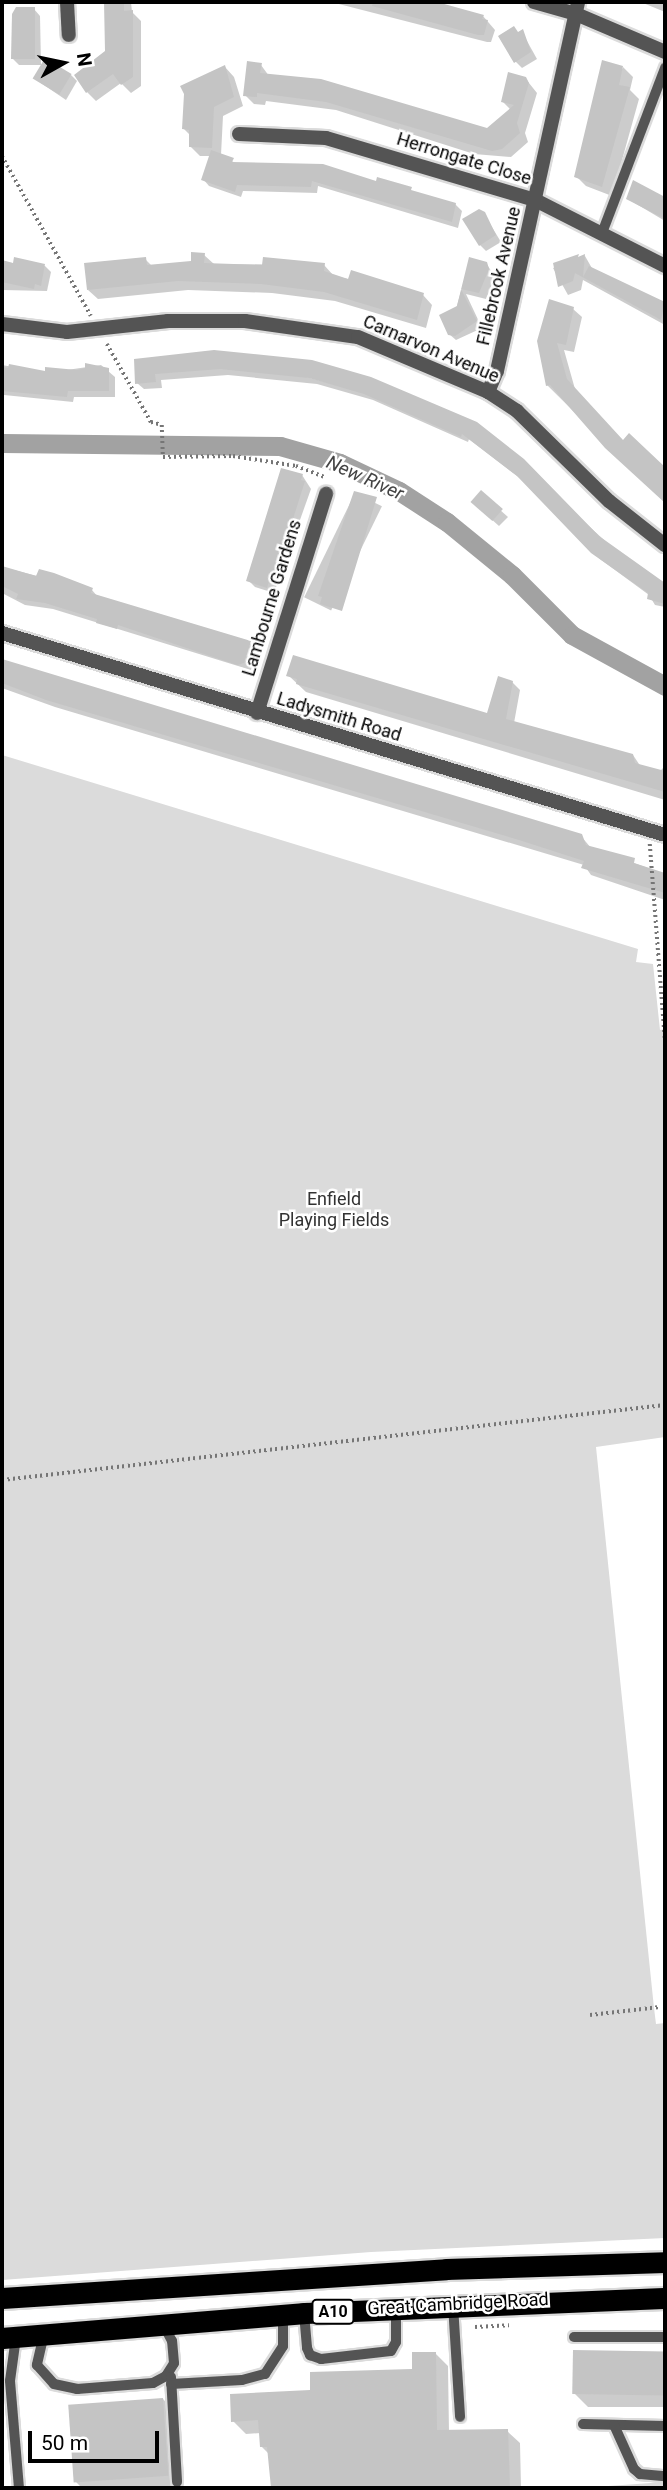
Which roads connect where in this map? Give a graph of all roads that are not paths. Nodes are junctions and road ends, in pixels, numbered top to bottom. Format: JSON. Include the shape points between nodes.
{"nodes":[{"id":1,"x":67,"y":2,"type":"edge"},
{"id":2,"x":534,"y":2,"type":"edge"},
{"id":3,"x":577,"y":8,"type":"edge"},
{"id":4,"x":69,"y":34,"type":"dead end"},
{"id":5,"x":665,"y":52,"type":"edge"},
{"id":6,"x":665,"y":68,"type":"edge"},
{"id":7,"x":239,"y":134,"type":"dead end"},
{"id":8,"x":535,"y":200,"type":"junction"},
{"id":9,"x":602,"y":233,"type":"junction"},
{"id":10,"x":665,"y":265,"type":"edge"},
{"id":11,"x":2,"y":324,"type":"edge"},
{"id":12,"x":488,"y":392,"type":"junction"},
{"id":13,"x":326,"y":494,"type":"dead end"},
{"id":14,"x":665,"y":545,"type":"edge"},
{"id":15,"x":2,"y":633,"type":"edge"},
{"id":16,"x":257,"y":713,"type":"junction"},
{"id":17,"x":665,"y":835,"type":"edge"},
{"id":18,"x":665,"y":2262,"type":"edge"},
{"id":19,"x":2,"y":2298,"type":"edge"},
{"id":20,"x":665,"y":2298,"type":"edge"},
{"id":21,"x":453,"y":2305,"type":"junction"},
{"id":22,"x":396,"y":2309,"type":"junction"},
{"id":23,"x":294,"y":2314,"type":"junction"},
{"id":24,"x":163,"y":2324,"type":"junction"},
{"id":25,"x":44,"y":2334,"type":"junction"},
{"id":26,"x":9,"y":2337,"type":"edge"},
{"id":27,"x":574,"y":2337,"type":"dead end"},
{"id":28,"x":665,"y":2337,"type":"edge"},
{"id":29,"x":170,"y":2370,"type":"junction"},
{"id":30,"x":171,"y":2384,"type":"junction"},
{"id":31,"x":460,"y":2417,"type":"dead end"},
{"id":32,"x":583,"y":2424,"type":"dead end"},
{"id":33,"x":614,"y":2425,"type":"junction"},
{"id":34,"x":665,"y":2426,"type":"edge"},
{"id":35,"x":665,"y":2476,"type":"edge"},
{"id":36,"x":177,"y":2482,"type":"dead end"},
{"id":37,"x":19,"y":2488,"type":"edge"}],
"edges":[{"from":1,"to":4,"type":"street"},
{"from":2,"to":3,"type":"street"},
{"from":3,"to":5,"type":"street"},
{"from":3,"to":8,"type":"street","name":"Fillebrook Avenue"},
{"from":6,"to":9,"type":"lane"},
{"from":7,"to":8,"type":"street","name":"Herrongate Close","via":[[326,138]]},
{"from":8,"to":9,"type":"street","name":"Herrongate Close"},
{"from":8,"to":12,"type":"street","name":"Fillebrook Avenue","via":[[497,371]]},
{"from":9,"to":10,"type":"street","name":"Herrongate Close"},
{"from":11,"to":12,"type":"street","name":"Carnarvon Avenue","via":[[67,332],[199,320],[330,331],[393,351]]},
{"from":12,"to":14,"type":"street","name":"Carnarvon Avenue","via":[[538,428],[609,501]]},
{"from":13,"to":16,"type":"street","name":"Lambourne Gardens"},
{"from":15,"to":16,"type":"street","name":"Ladysmith Road"},
{"from":16,"to":17,"type":"street","name":"Ladysmith Road"},
{"from":18,"to":19,"type":"highway","name":"Great Cambridge Road","number":"A10","via":[[446,2269]]},
{"from":20,"to":21,"type":"highway","name":"Great Cambridge Road","number":"A10"},
{"from":21,"to":22,"type":"highway","name":"Great Cambridge Road","number":"A10"},
{"from":21,"to":31,"type":"lane"},
{"from":22,"to":23,"type":"highway","name":"Great Cambridge Road","number":"A10"},
{"from":22,"to":23,"type":"lane","via":[[396,2342],[391,2351],[321,2359],[310,2355]]},
{"from":23,"to":24,"type":"highway","name":"Great Cambridge Road","number":"A10"},
{"from":23,"to":30,"type":"lane","via":[[283,2346],[265,2374],[242,2381]]},
{"from":24,"to":25,"type":"highway","name":"Great Cambridge Road","number":"A10"},
{"from":24,"to":29,"type":"lane","via":[[174,2349]]},
{"from":25,"to":26,"type":"highway","name":"Great Cambridge Road","number":"A10"},
{"from":25,"to":29,"type":"lane","via":[[37,2365],[46,2378],[64,2388],[153,2383]]},
{"from":26,"to":37,"type":"lane"},
{"from":27,"to":28,"type":"lane"},
{"from":29,"to":30,"type":"lane"},
{"from":30,"to":36,"type":"lane"},
{"from":32,"to":33,"type":"lane"},
{"from":33,"to":34,"type":"lane"},
{"from":33,"to":35,"type":"lane","via":[[634,2469],[640,2474]]}]}
